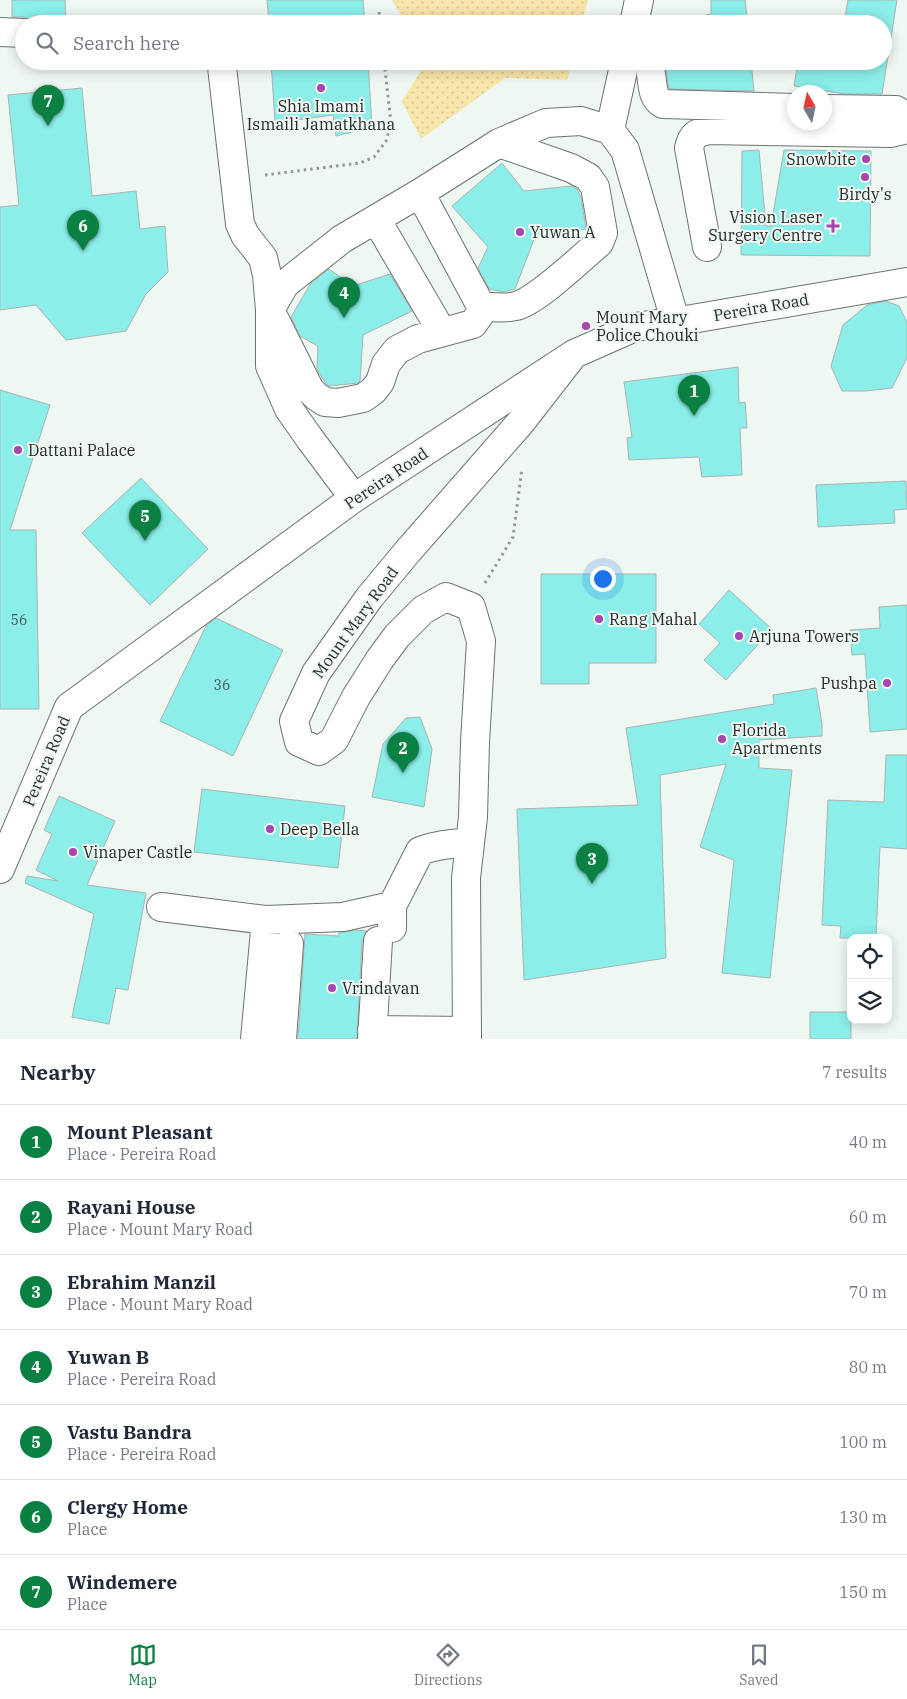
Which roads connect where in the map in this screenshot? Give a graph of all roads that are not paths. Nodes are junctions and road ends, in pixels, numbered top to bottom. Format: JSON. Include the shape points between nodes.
{"nodes":[{"id":1,"x":639,"y":0,"type":"edge"},
{"id":2,"x":636,"y":15,"type":"edge"},
{"id":3,"x":0,"y":32,"type":"edge"},
{"id":4,"x":15,"y":33,"type":"edge"},
{"id":5,"x":222,"y":70,"type":"edge"},
{"id":6,"x":623,"y":70,"type":"edge"},
{"id":7,"x":651,"y":74,"type":"dead end"},
{"id":8,"x":787,"y":108,"type":"edge"},
{"id":9,"x":832,"y":109,"type":"edge"},
{"id":10,"x":907,"y":118,"type":"edge"},
{"id":11,"x":907,"y":129,"type":"edge"},
{"id":12,"x":610,"y":130,"type":"junction"},
{"id":13,"x":499,"y":143,"type":"junction"},
{"id":14,"x":420,"y":193,"type":"junction"},
{"id":15,"x":376,"y":218,"type":"junction"},
{"id":16,"x":707,"y":247,"type":"dead end"},
{"id":17,"x":907,"y":282,"type":"edge"},
{"id":18,"x":481,"y":306,"type":"junction"},
{"id":19,"x":270,"y":310,"type":"junction"},
{"id":20,"x":675,"y":320,"type":"junction"},
{"id":21,"x":442,"y":332,"type":"junction"},
{"id":22,"x":574,"y":354,"type":"junction"},
{"id":23,"x":354,"y":498,"type":"junction"},
{"id":24,"x":470,"y":843,"type":"junction"},
{"id":25,"x":0,"y":869,"type":"edge"},
{"id":26,"x":161,"y":907,"type":"dead end"},
{"id":27,"x":266,"y":920,"type":"junction"},
{"id":28,"x":387,"y":925,"type":"junction"},
{"id":29,"x":289,"y":944,"type":"dead end"},
{"id":30,"x":372,"y":1034,"type":"edge"},
{"id":31,"x":467,"y":1035,"type":"edge"},
{"id":32,"x":255,"y":1039,"type":"edge"},
{"id":33,"x":282,"y":1039,"type":"edge"}],
"edges":[{"from":1,"to":2,"type":"street"},
{"from":3,"to":4,"type":"street"},
{"from":5,"to":19,"type":"street","via":[[240,224],[263,258]]},
{"from":6,"to":12,"type":"street"},
{"from":7,"to":8,"type":"street","via":[[654,95],[663,104]]},
{"from":9,"to":10,"type":"street","via":[[896,110]]},
{"from":11,"to":16,"type":"street","via":[[891,133],[709,130],[698,133],[691,139],[689,148]]},
{"from":12,"to":13,"type":"street","via":[[581,121],[546,123]]},
{"from":12,"to":20,"type":"street","via":[[625,150]]},
{"from":13,"to":14,"type":"street"},
{"from":13,"to":18,"type":"street","via":[[588,177],[595,186],[604,233],[599,243],[530,301],[508,307]]},
{"from":14,"to":15,"type":"street"},
{"from":14,"to":18,"type":"street"},
{"from":15,"to":19,"type":"street","via":[[342,239],[285,284]]},
{"from":15,"to":21,"type":"street"},
{"from":17,"to":20,"type":"street","name":"Pereira Road"},
{"from":18,"to":21,"type":"street","via":[[473,324]]},
{"from":19,"to":21,"type":"street","via":[[310,390],[325,402],[363,398],[380,382],[386,364],[397,350]]},
{"from":19,"to":23,"type":"street","via":[[270,366],[290,409]]},
{"from":20,"to":22,"type":"street","name":"Pereira Road","via":[[635,327]]},
{"from":22,"to":23,"type":"street","name":"Pereira Road"},
{"from":22,"to":24,"type":"street","name":"Mount Mary Road","via":[[521,422],[374,591],[316,673],[294,722],[298,742],[319,751],[334,740],[356,696],[380,659],[423,610],[446,597],[471,607],[481,641]]},
{"from":23,"to":25,"type":"street","name":"Pereira Road","via":[[69,706]]},
{"from":24,"to":28,"type":"street","via":[[433,846],[420,851]]},
{"from":24,"to":31,"type":"street","via":[[466,878]]},
{"from":26,"to":27,"type":"street"},
{"from":27,"to":28,"type":"street","via":[[343,917]]},
{"from":27,"to":32,"type":"street"},
{"from":28,"to":30,"type":"street"},
{"from":29,"to":33,"type":"street"},
{"from":30,"to":31,"type":"street"}]}
